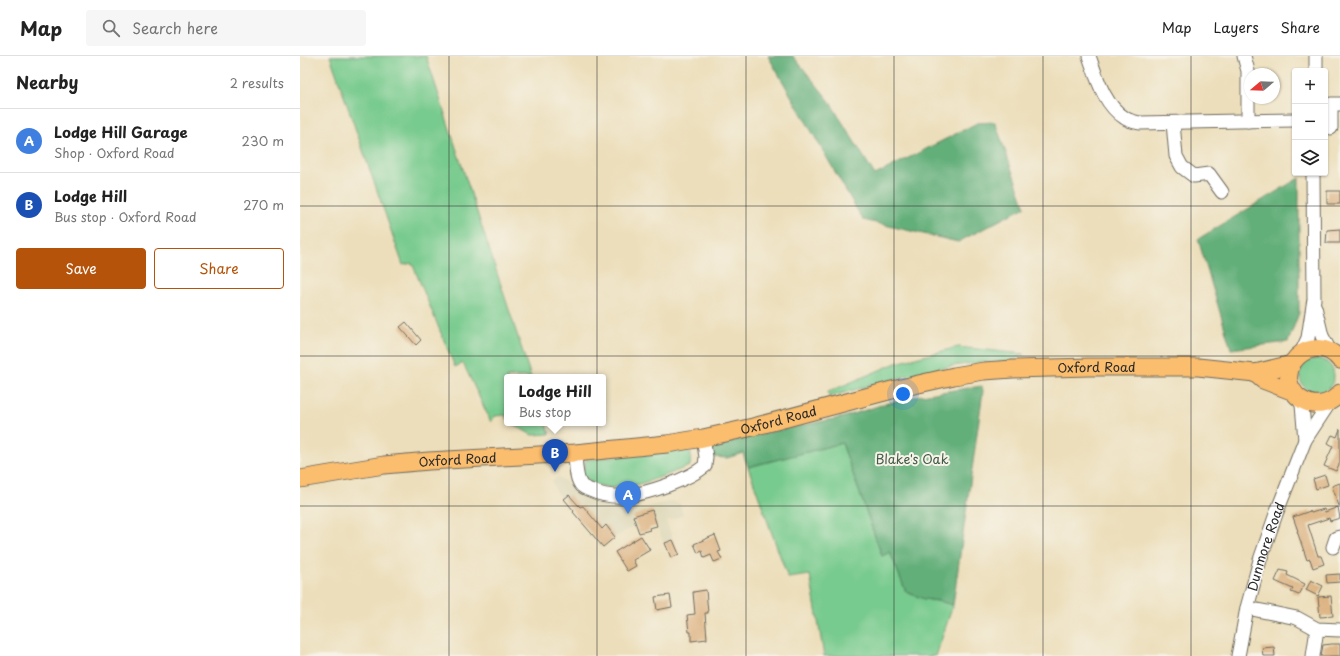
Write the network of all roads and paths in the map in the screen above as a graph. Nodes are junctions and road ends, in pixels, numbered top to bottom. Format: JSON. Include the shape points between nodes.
{"nodes":[{"id":1,"x":1089,"y":56,"type":"edge"},
{"id":2,"x":1244,"y":56,"type":"edge"},
{"id":3,"x":1316,"y":56,"type":"edge"},
{"id":4,"x":1316,"y":68,"type":"edge"},
{"id":5,"x":1340,"y":104,"type":"edge"},
{"id":6,"x":1292,"y":120,"type":"edge"},
{"id":7,"x":1248,"y":121,"type":"junction"},
{"id":8,"x":1173,"y":123,"type":"junction"},
{"id":9,"x":1331,"y":128,"type":"dead end"},
{"id":10,"x":1312,"y":176,"type":"edge"},
{"id":11,"x":1222,"y":192,"type":"dead end"},
{"id":12,"x":1314,"y":299,"type":"junction"},
{"id":13,"x":1337,"y":358,"type":"edge"},
{"id":14,"x":1296,"y":359,"type":"junction"},
{"id":15,"x":1255,"y":373,"type":"junction"},
{"id":16,"x":1296,"y":395,"type":"junction"},
{"id":17,"x":1335,"y":398,"type":"edge"},
{"id":18,"x":703,"y":438,"type":"junction"},
{"id":19,"x":1305,"y":440,"type":"junction"},
{"id":20,"x":575,"y":453,"type":"junction"},
{"id":21,"x":300,"y":479,"type":"edge"},
{"id":22,"x":1247,"y":608,"type":"junction"},
{"id":23,"x":1317,"y":629,"type":"junction"},
{"id":24,"x":1340,"y":630,"type":"edge"},
{"id":25,"x":1238,"y":656,"type":"edge"},
{"id":26,"x":1313,"y":656,"type":"edge"}],
"edges":[{"from":1,"to":8,"type":"street","via":[[1110,104],[1125,118],[1140,123]]},
{"from":2,"to":7,"type":"street","via":[[1248,72]]},
{"from":3,"to":4,"type":"street"},
{"from":5,"to":9,"type":"street","via":[[1332,104]]},
{"from":6,"to":7,"type":"street"},
{"from":7,"to":8,"type":"street"},
{"from":8,"to":11,"type":"street","via":[[1176,156],[1182,168],[1194,176],[1209,174]]},
{"from":10,"to":12,"type":"street"},
{"from":12,"to":13,"type":"street","via":[[1322,336]]},
{"from":12,"to":14,"type":"street","via":[[1308,338]]},
{"from":13,"to":14,"type":"main road","name":"Oxford Road","via":[[1315,348]]},
{"from":14,"to":15,"type":"main road","name":"Oxford Road"},
{"from":14,"to":16,"type":"main road","via":[[1289,374]]},
{"from":15,"to":16,"type":"main road","name":"Oxford Road","via":[[1263,380]]},
{"from":15,"to":18,"type":"main road","name":"Oxford Road","via":[[1198,367],[1090,367],[984,371],[918,384]]},
{"from":16,"to":17,"type":"main road","name":"Oxford Road","via":[[1306,403],[1314,405],[1322,405]]},
{"from":16,"to":19,"type":"street","name":"Dunmore Road","via":[[1302,405]]},
{"from":17,"to":19,"type":"street","name":"Dunmore Road"},
{"from":18,"to":20,"type":"main road","name":"Oxford Road"},
{"from":18,"to":20,"type":"street","via":[[705,466],[696,473],[646,492],[626,496],[597,493],[582,486],[577,477]]},
{"from":19,"to":22,"type":"street","name":"Dunmore Road","via":[[1260,560]]},
{"from":20,"to":21,"type":"main road","name":"Oxford Road","via":[[399,464]]},
{"from":22,"to":23,"type":"street","via":[[1297,618]]},
{"from":22,"to":25,"type":"street","name":"Dunmore Road"},
{"from":23,"to":24,"type":"street"},
{"from":23,"to":26,"type":"street"}]}
